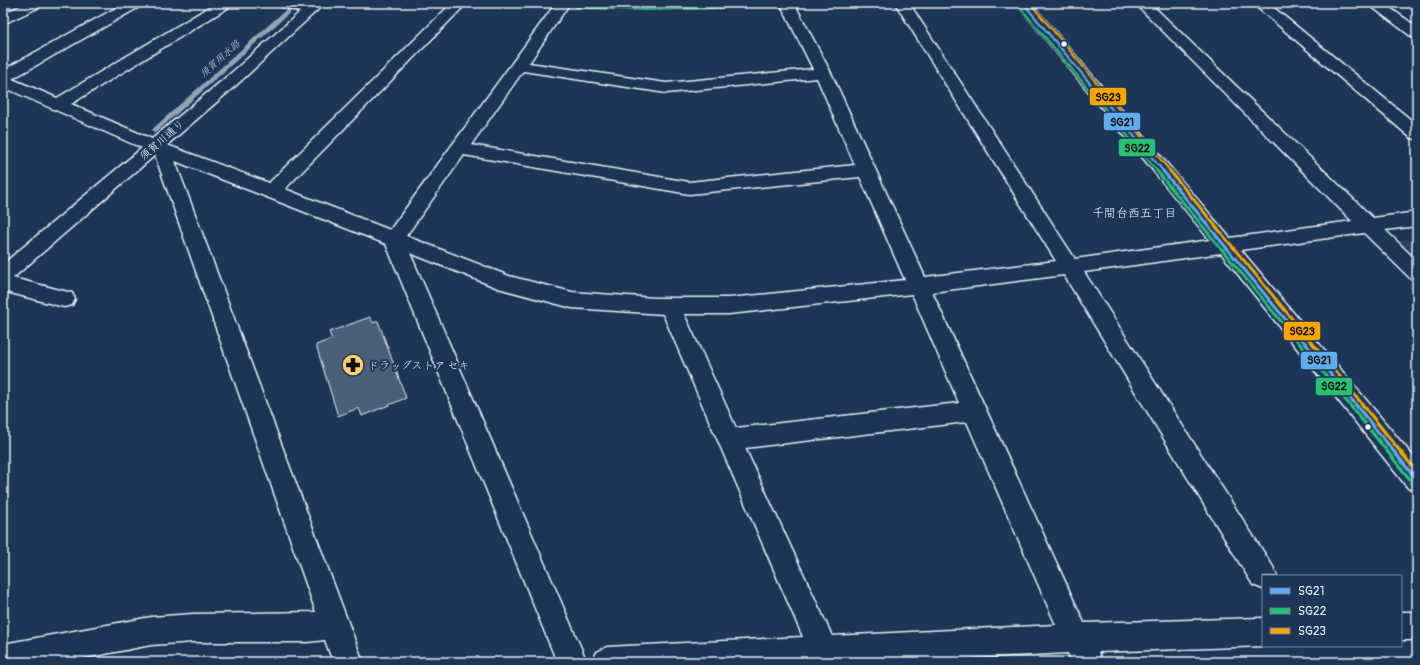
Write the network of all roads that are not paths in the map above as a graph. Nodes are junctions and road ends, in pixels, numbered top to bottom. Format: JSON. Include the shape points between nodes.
{"nodes":[{"id":1,"x":38,"y":3,"type":"edge"},
{"id":2,"x":111,"y":3,"type":"edge"},
{"id":3,"x":226,"y":3,"type":"edge"},
{"id":4,"x":285,"y":3,"type":"edge"},
{"id":5,"x":460,"y":3,"type":"edge"},
{"id":6,"x":563,"y":3,"type":"edge"},
{"id":7,"x":581,"y":3,"type":"edge"},
{"id":8,"x":723,"y":3,"type":"edge"},
{"id":9,"x":787,"y":3,"type":"edge"},
{"id":10,"x":902,"y":3,"type":"edge"},
{"id":11,"x":1023,"y":3,"type":"edge"},
{"id":12,"x":1142,"y":3,"type":"edge"},
{"id":13,"x":1260,"y":3,"type":"edge"},
{"id":14,"x":1374,"y":3,"type":"edge"},
{"id":15,"x":131,"y":5,"type":"edge"},
{"id":16,"x":314,"y":6,"type":"edge"},
{"id":17,"x":3,"y":20,"type":"edge"},
{"id":18,"x":1417,"y":34,"type":"edge"},
{"id":19,"x":520,"y":66,"type":"junction"},
{"id":20,"x":822,"y":73,"type":"junction"},
{"id":21,"x":3,"y":77,"type":"edge"},
{"id":22,"x":3,"y":81,"type":"edge"},
{"id":23,"x":59,"y":104,"type":"junction"},
{"id":24,"x":1417,"y":134,"type":"edge"},
{"id":25,"x":158,"y":148,"type":"junction"},
{"id":26,"x":459,"y":148,"type":"junction"},
{"id":27,"x":866,"y":170,"type":"junction"},
{"id":28,"x":272,"y":191,"type":"junction"},
{"id":29,"x":1417,"y":219,"type":"edge"},
{"id":30,"x":1369,"y":226,"type":"junction"},
{"id":31,"x":394,"y":239,"type":"junction"},
{"id":32,"x":1225,"y":245,"type":"junction"},
{"id":33,"x":1070,"y":267,"type":"junction"},
{"id":34,"x":1417,"y":273,"type":"edge"},
{"id":35,"x":3,"y":275,"type":"edge"},
{"id":36,"x":3,"y":283,"type":"edge"},
{"id":37,"x":918,"y":286,"type":"junction"},
{"id":38,"x":64,"y":299,"type":"dead end"},
{"id":39,"x":670,"y":306,"type":"junction"},
{"id":40,"x":975,"y":411,"type":"junction"},
{"id":41,"x":729,"y":439,"type":"junction"},
{"id":42,"x":1417,"y":480,"type":"edge"},
{"id":43,"x":1262,"y":575,"type":"edge"},
{"id":44,"x":335,"y":624,"type":"junction"},
{"id":45,"x":1402,"y":626,"type":"edge"},
{"id":46,"x":1417,"y":626,"type":"edge"},
{"id":47,"x":1262,"y":632,"type":"edge"},
{"id":48,"x":823,"y":650,"type":"junction"},
{"id":49,"x":1082,"y":650,"type":"edge"},
{"id":50,"x":881,"y":655,"type":"edge"},
{"id":51,"x":3,"y":659,"type":"edge"},
{"id":52,"x":348,"y":662,"type":"edge"},
{"id":53,"x":572,"y":662,"type":"edge"},
{"id":54,"x":607,"y":662,"type":"edge"}],
"edges":[{"from":1,"to":17,"type":"street"},
{"from":2,"to":15,"type":"street"},
{"from":3,"to":23,"type":"street"},
{"from":4,"to":16,"type":"street"},
{"from":5,"to":28,"type":"street"},
{"from":6,"to":19,"type":"street"},
{"from":7,"to":8,"type":"street"},
{"from":9,"to":20,"type":"street"},
{"from":10,"to":33,"type":"street"},
{"from":11,"to":32,"type":"street"},
{"from":12,"to":30,"type":"street"},
{"from":13,"to":24,"type":"street"},
{"from":14,"to":18,"type":"street"},
{"from":15,"to":21,"type":"street"},
{"from":16,"to":25,"type":"street","name":"須賀川通り"},
{"from":19,"to":20,"type":"street","via":[[666,88]]},
{"from":19,"to":26,"type":"street"},
{"from":20,"to":27,"type":"street"},
{"from":22,"to":23,"type":"street"},
{"from":23,"to":25,"type":"street"},
{"from":25,"to":28,"type":"street"},
{"from":25,"to":35,"type":"street","name":"須賀川通り"},
{"from":25,"to":44,"type":"street"},
{"from":26,"to":27,"type":"street","via":[[689,188]]},
{"from":26,"to":31,"type":"street"},
{"from":27,"to":37,"type":"street"},
{"from":28,"to":31,"type":"street"},
{"from":29,"to":30,"type":"street"},
{"from":30,"to":32,"type":"street"},
{"from":30,"to":34,"type":"street"},
{"from":31,"to":39,"type":"street","via":[[505,283],[565,298]]},
{"from":31,"to":53,"type":"street"},
{"from":32,"to":33,"type":"street"},
{"from":32,"to":42,"type":"street"},
{"from":33,"to":37,"type":"street"},
{"from":33,"to":43,"type":"street"},
{"from":36,"to":38,"type":"street"},
{"from":37,"to":39,"type":"street","via":[[729,306]]},
{"from":37,"to":40,"type":"street"},
{"from":39,"to":41,"type":"street"},
{"from":40,"to":41,"type":"street"},
{"from":40,"to":49,"type":"street"},
{"from":41,"to":48,"type":"street"},
{"from":44,"to":51,"type":"street","via":[[307,628],[193,628],[151,631]]},
{"from":44,"to":52,"type":"street"},
{"from":45,"to":46,"type":"street"},
{"from":47,"to":49,"type":"street"},
{"from":48,"to":50,"type":"street"},
{"from":48,"to":54,"type":"street"},
{"from":49,"to":50,"type":"street"}]}
